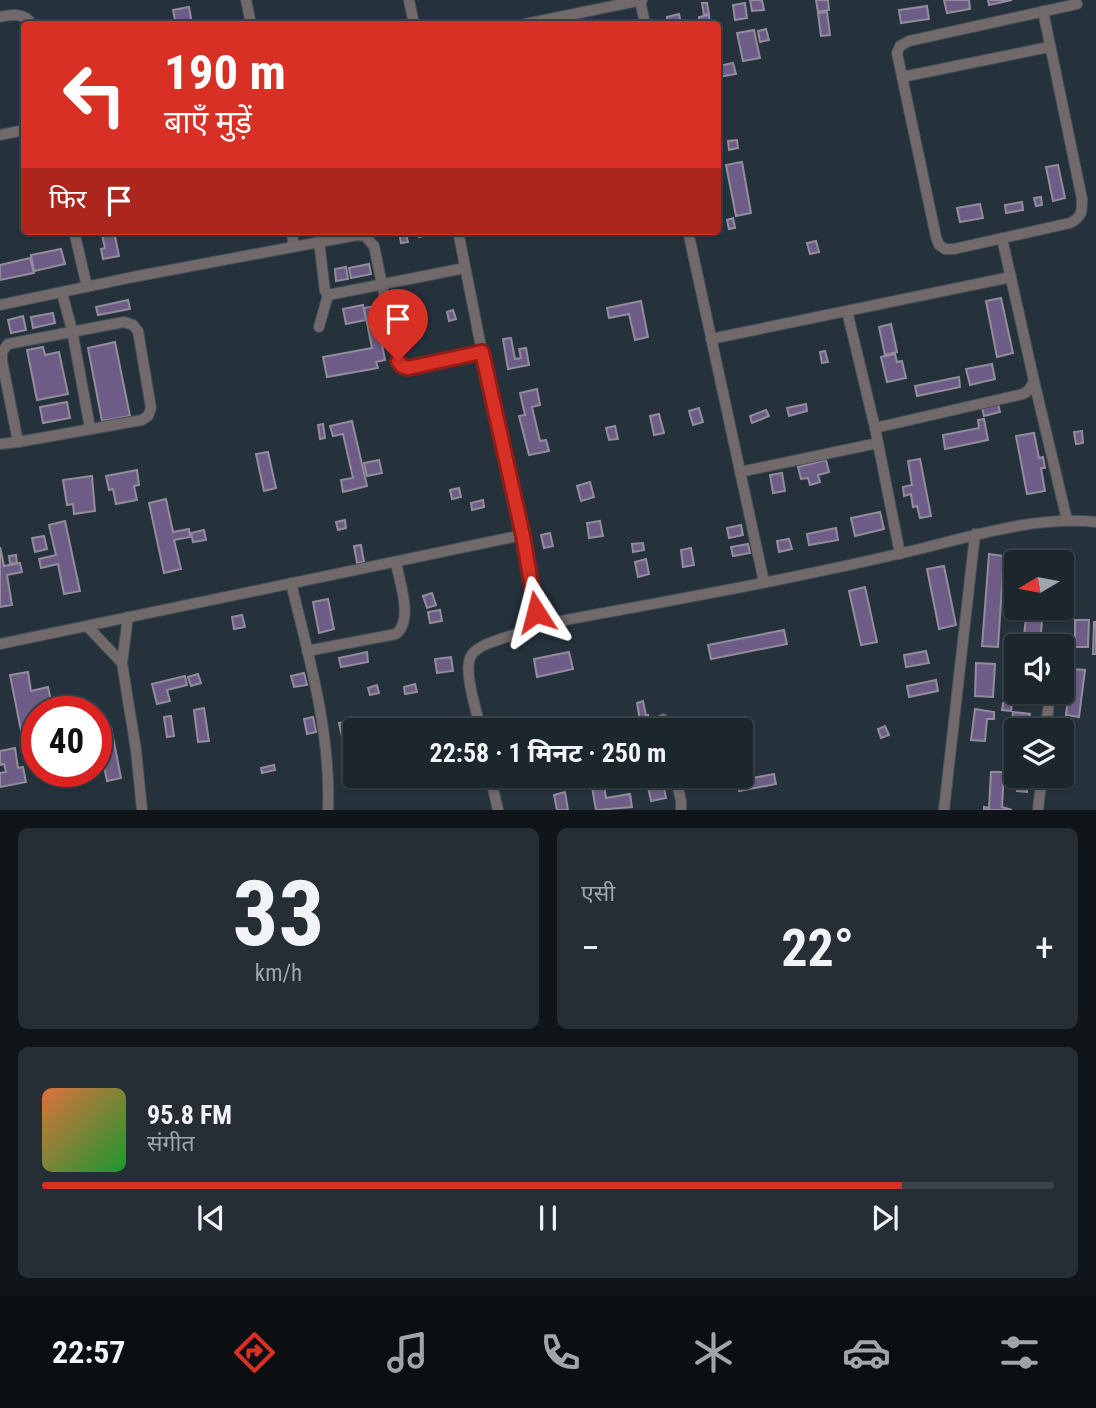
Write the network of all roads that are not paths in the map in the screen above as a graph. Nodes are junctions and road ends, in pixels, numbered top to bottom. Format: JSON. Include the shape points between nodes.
{"nodes":[{"id":1,"x":246,"y":0,"type":"edge"},
{"id":2,"x":409,"y":0,"type":"edge"},
{"id":3,"x":641,"y":0,"type":"edge"},
{"id":4,"x":1077,"y":4,"type":"dead end"},
{"id":5,"x":1043,"y":11,"type":"junction"},
{"id":6,"x":0,"y":17,"type":"edge"},
{"id":7,"x":30,"y":21,"type":"edge"},
{"id":8,"x":250,"y":21,"type":"edge"},
{"id":9,"x":413,"y":21,"type":"edge"},
{"id":10,"x":540,"y":21,"type":"edge"},
{"id":11,"x":644,"y":21,"type":"edge"},
{"id":12,"x":1049,"y":47,"type":"junction"},
{"id":13,"x":902,"y":77,"type":"junction"},
{"id":14,"x":21,"y":131,"type":"edge"},
{"id":15,"x":0,"y":135,"type":"edge"},
{"id":16,"x":75,"y":235,"type":"edge"},
{"id":17,"x":292,"y":235,"type":"edge"},
{"id":18,"x":459,"y":235,"type":"edge"},
{"id":19,"x":689,"y":235,"type":"edge"},
{"id":20,"x":1002,"y":237,"type":"junction"},
{"id":21,"x":319,"y":241,"type":"junction"},
{"id":22,"x":294,"y":246,"type":"junction"},
{"id":23,"x":464,"y":268,"type":"junction"},
{"id":24,"x":1011,"y":277,"type":"junction"},
{"id":25,"x":383,"y":285,"type":"junction"},
{"id":26,"x":87,"y":287,"type":"junction"},
{"id":27,"x":62,"y":293,"type":"junction"},
{"id":28,"x":328,"y":295,"type":"junction"},
{"id":29,"x":0,"y":305,"type":"edge"},
{"id":30,"x":847,"y":311,"type":"junction"},
{"id":31,"x":318,"y":327,"type":"dead end"},
{"id":32,"x":72,"y":331,"type":"junction"},
{"id":33,"x":711,"y":339,"type":"junction"},
{"id":34,"x":482,"y":352,"type":"junction"},
{"id":35,"x":1034,"y":381,"type":"junction"},
{"id":36,"x":90,"y":428,"type":"junction"},
{"id":37,"x":875,"y":428,"type":"junction"},
{"id":38,"x":18,"y":442,"type":"junction"},
{"id":39,"x":878,"y":443,"type":"junction"},
{"id":40,"x":0,"y":444,"type":"edge"},
{"id":41,"x":740,"y":472,"type":"junction"},
{"id":42,"x":1067,"y":520,"type":"junction"},
{"id":43,"x":1096,"y":522,"type":"edge"},
{"id":44,"x":975,"y":534,"type":"junction"},
{"id":45,"x":523,"y":536,"type":"junction"},
{"id":46,"x":900,"y":554,"type":"junction"},
{"id":47,"x":396,"y":562,"type":"junction"},
{"id":48,"x":764,"y":582,"type":"junction"},
{"id":49,"x":291,"y":583,"type":"junction"},
{"id":50,"x":128,"y":617,"type":"junction"},
{"id":51,"x":534,"y":625,"type":"junction"},
{"id":52,"x":87,"y":626,"type":"junction"},
{"id":53,"x":0,"y":644,"type":"edge"},
{"id":54,"x":307,"y":651,"type":"junction"},
{"id":55,"x":122,"y":663,"type":"junction"},
{"id":56,"x":478,"y":718,"type":"edge"},
{"id":57,"x":493,"y":788,"type":"edge"},
{"id":58,"x":678,"y":788,"type":"edge"},
{"id":59,"x":1041,"y":788,"type":"edge"},
{"id":60,"x":142,"y":810,"type":"edge"},
{"id":61,"x":328,"y":810,"type":"edge"},
{"id":62,"x":498,"y":810,"type":"edge"},
{"id":63,"x":681,"y":810,"type":"edge"},
{"id":64,"x":944,"y":810,"type":"edge"},
{"id":65,"x":1038,"y":810,"type":"edge"}],
"edges":[{"from":1,"to":8,"type":"street"},
{"from":2,"to":9,"type":"street"},
{"from":3,"to":10,"type":"street"},
{"from":3,"to":11,"type":"street"},
{"from":4,"to":5,"type":"street"},
{"from":5,"to":12,"type":"street"},
{"from":5,"to":13,"type":"street","via":[[909,41],[897,53]]},
{"from":6,"to":7,"type":"street","via":[[19,14]]},
{"from":12,"to":13,"type":"street"},
{"from":12,"to":20,"type":"street","via":[[1082,213],[1070,223]]},
{"from":13,"to":20,"type":"street","via":[[939,245],[954,249]]},
{"from":14,"to":15,"type":"street"},
{"from":16,"to":26,"type":"street"},
{"from":17,"to":22,"type":"street"},
{"from":18,"to":23,"type":"street"},
{"from":19,"to":33,"type":"street"},
{"from":20,"to":24,"type":"street"},
{"from":21,"to":22,"type":"street"},
{"from":21,"to":25,"type":"street","via":[[365,236],[374,246]]},
{"from":21,"to":28,"type":"street"},
{"from":22,"to":26,"type":"street"},
{"from":23,"to":25,"type":"street"},
{"from":23,"to":34,"type":"street"},
{"from":24,"to":30,"type":"street"},
{"from":24,"to":35,"type":"street"},
{"from":25,"to":28,"type":"street"},
{"from":25,"to":34,"type":"street","via":[[402,366],[420,367]]},
{"from":26,"to":27,"type":"street"},
{"from":27,"to":29,"type":"street"},
{"from":27,"to":32,"type":"street"},
{"from":28,"to":31,"type":"street"},
{"from":30,"to":33,"type":"street"},
{"from":30,"to":37,"type":"street"},
{"from":32,"to":36,"type":"street"},
{"from":32,"to":36,"type":"street","via":[[124,322],[138,331],[148,416]]},
{"from":32,"to":38,"type":"street","via":[[8,344],[2,352]]},
{"from":33,"to":41,"type":"street"},
{"from":34,"to":45,"type":"street"},
{"from":35,"to":37,"type":"street","via":[[1023,394]]},
{"from":35,"to":42,"type":"street"},
{"from":36,"to":38,"type":"street"},
{"from":37,"to":39,"type":"street"},
{"from":38,"to":40,"type":"street"},
{"from":39,"to":41,"type":"street"},
{"from":39,"to":46,"type":"street"},
{"from":41,"to":48,"type":"street"},
{"from":42,"to":43,"type":"street"},
{"from":42,"to":44,"type":"street"},
{"from":44,"to":46,"type":"street"},
{"from":44,"to":64,"type":"street"},
{"from":45,"to":47,"type":"street"},
{"from":45,"to":51,"type":"street","via":[[536,612]]},
{"from":46,"to":48,"type":"street"},
{"from":47,"to":49,"type":"street"},
{"from":47,"to":54,"type":"street","via":[[403,628],[396,634]]},
{"from":48,"to":51,"type":"street"},
{"from":49,"to":50,"type":"street"},
{"from":49,"to":54,"type":"street"},
{"from":50,"to":52,"type":"street"},
{"from":50,"to":55,"type":"street"},
{"from":51,"to":56,"type":"street","via":[[495,640],[471,656]]},
{"from":52,"to":53,"type":"street"},
{"from":52,"to":55,"type":"street"},
{"from":54,"to":61,"type":"street","via":[[320,710]]},
{"from":55,"to":60,"type":"street"},
{"from":57,"to":62,"type":"street"},
{"from":58,"to":63,"type":"street"},
{"from":59,"to":65,"type":"street"}]}
